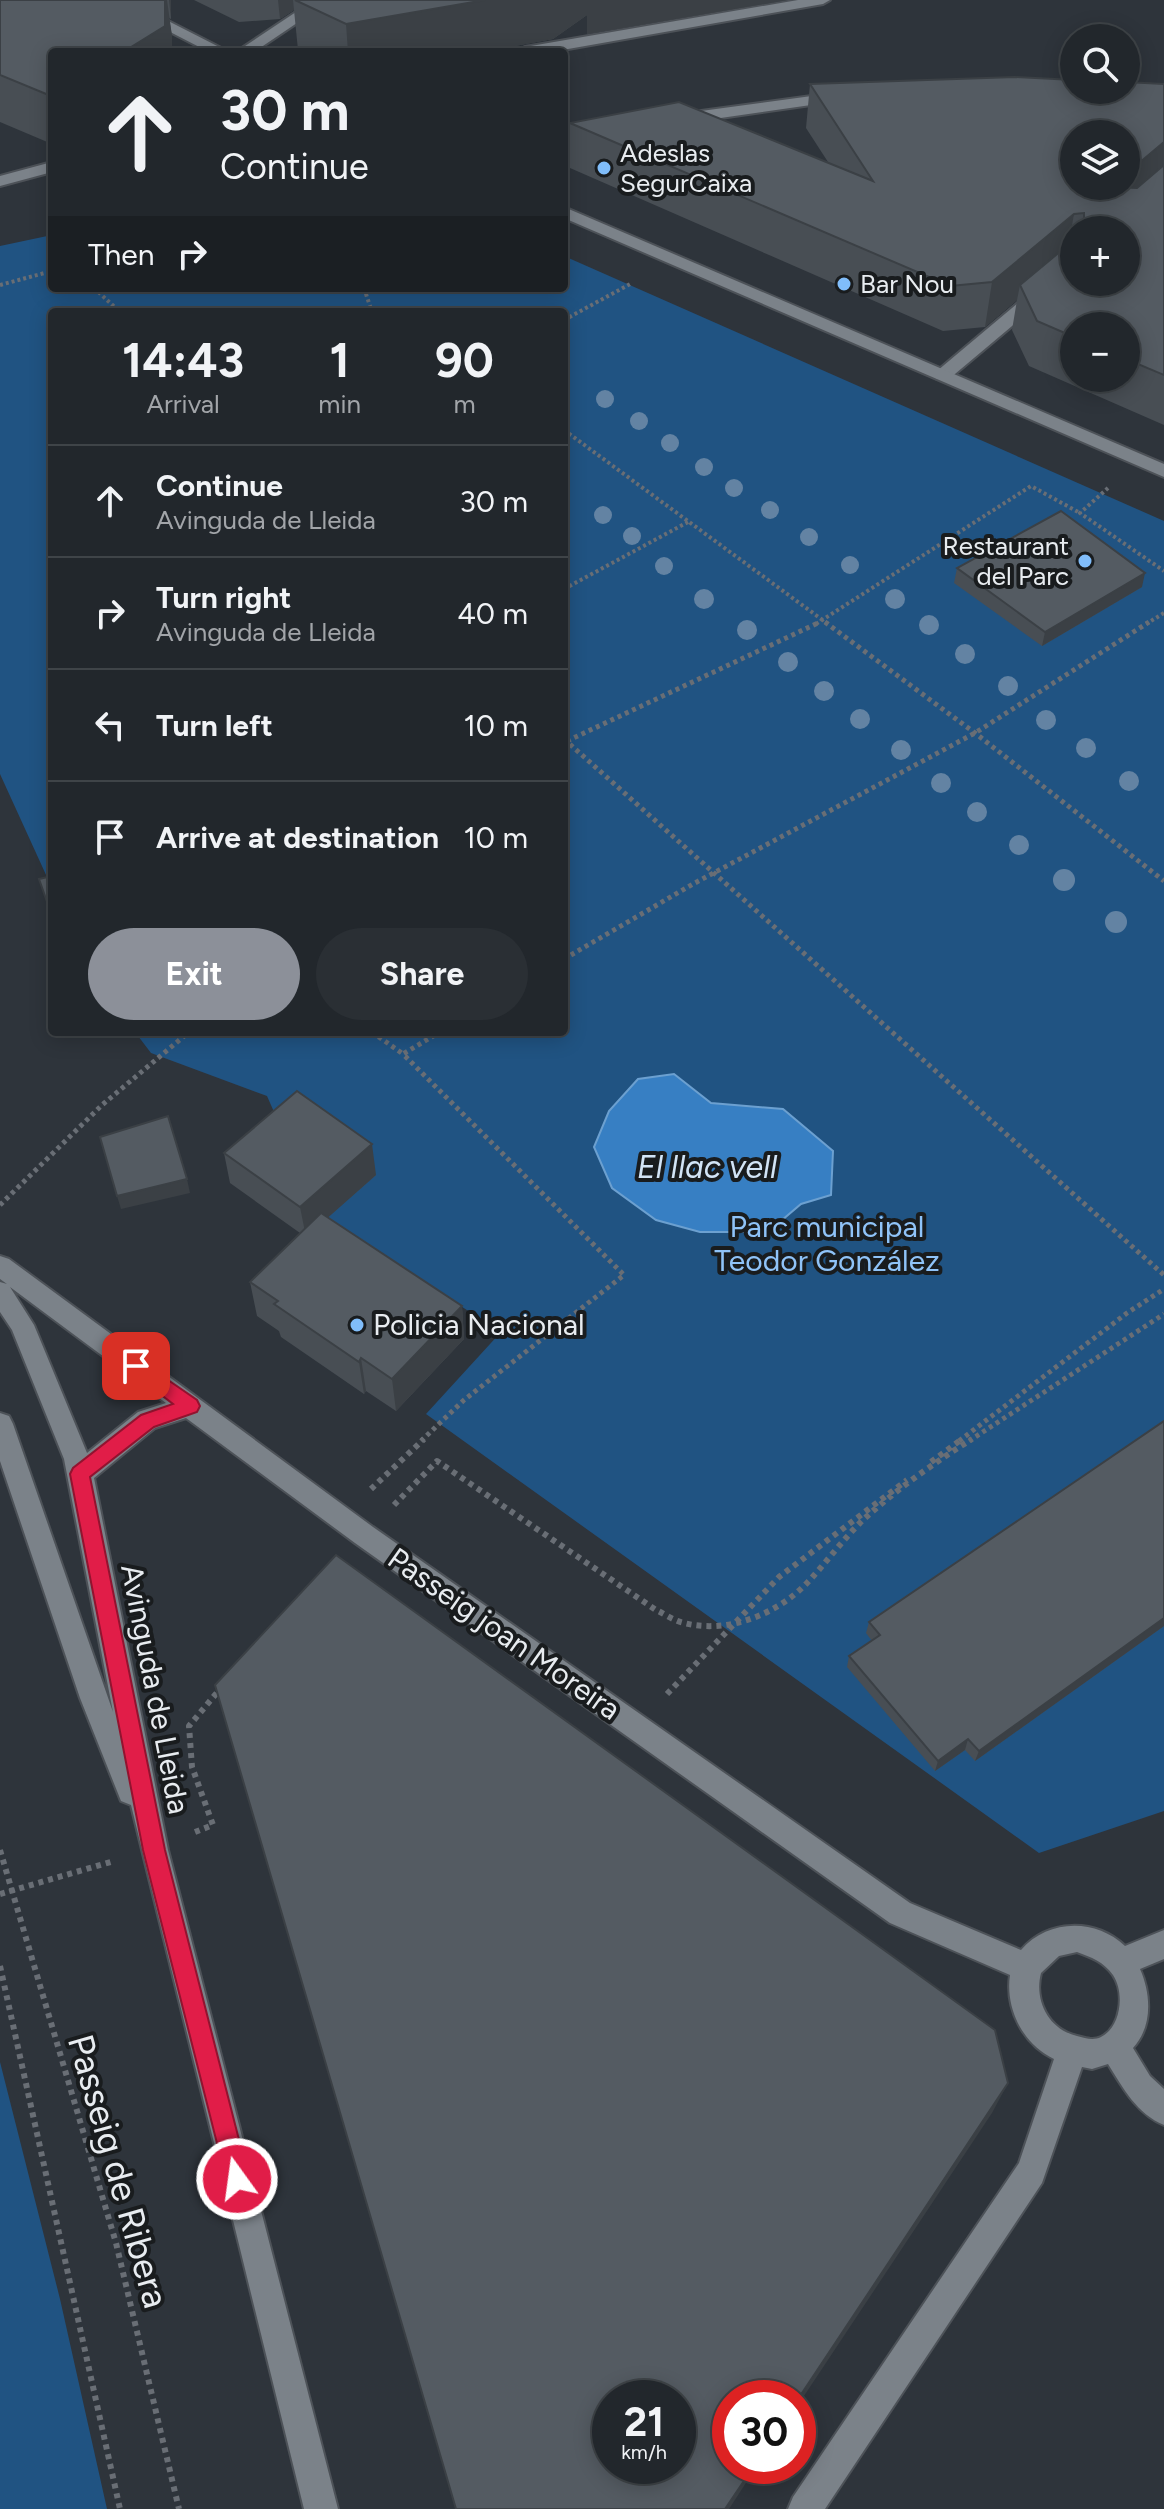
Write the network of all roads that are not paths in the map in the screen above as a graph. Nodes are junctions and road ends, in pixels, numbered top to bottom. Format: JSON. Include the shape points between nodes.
{"nodes":[{"id":1,"x":115,"y":0,"type":"edge"},
{"id":2,"x":324,"y":0,"type":"edge"},
{"id":3,"x":823,"y":0,"type":"edge"},
{"id":4,"x":583,"y":27,"type":"dead end"},
{"id":5,"x":557,"y":45,"type":"junction"},
{"id":6,"x":213,"y":48,"type":"edge"},
{"id":7,"x":250,"y":48,"type":"edge"},
{"id":8,"x":543,"y":48,"type":"edge"},
{"id":9,"x":854,"y":95,"type":"edge"},
{"id":10,"x":668,"y":121,"type":"edge"},
{"id":11,"x":48,"y":168,"type":"edge"},
{"id":12,"x":0,"y":181,"type":"edge"},
{"id":13,"x":568,"y":214,"type":"edge"},
{"id":14,"x":1060,"y":277,"type":"edge"},
{"id":15,"x":943,"y":375,"type":"junction"},
{"id":16,"x":1164,"y":471,"type":"edge"},
{"id":17,"x":0,"y":1266,"type":"edge"},
{"id":18,"x":0,"y":1292,"type":"edge"},
{"id":19,"x":190,"y":1406,"type":"junction"},
{"id":20,"x":0,"y":1424,"type":"edge"},
{"id":21,"x":80,"y":1474,"type":"junction"},
{"id":22,"x":154,"y":1850,"type":"junction"},
{"id":23,"x":1164,"y":1944,"type":"edge"},
{"id":24,"x":1124,"y":1961,"type":"junction"},
{"id":25,"x":1028,"y":1968,"type":"junction"},
{"id":26,"x":1115,"y":2047,"type":"junction"},
{"id":27,"x":1072,"y":2051,"type":"junction"},
{"id":28,"x":1164,"y":2110,"type":"edge"},
{"id":29,"x":321,"y":2509,"type":"edge"},
{"id":30,"x":805,"y":2509,"type":"edge"}],
"edges":[{"from":1,"to":6,"type":"street"},
{"from":2,"to":7,"type":"street"},
{"from":3,"to":5,"type":"street"},
{"from":4,"to":5,"type":"street"},
{"from":5,"to":8,"type":"street"},
{"from":9,"to":10,"type":"street"},
{"from":11,"to":12,"type":"street"},
{"from":13,"to":15,"type":"street"},
{"from":14,"to":15,"type":"street"},
{"from":15,"to":16,"type":"street"},
{"from":17,"to":19,"type":"street","name":"Passeig joan Moreira"},
{"from":18,"to":21,"type":"street","name":"Avinguda de Lleida","via":[[22,1325]]},
{"from":19,"to":21,"type":"street","via":[[147,1420]]},
{"from":19,"to":25,"type":"street","name":"Passeig joan Moreira","via":[[900,1913]]},
{"from":20,"to":22,"type":"street","name":"Avinguda de Lleida","via":[[94,1698]]},
{"from":21,"to":22,"type":"street","name":"Avinguda de Lleida"},
{"from":22,"to":29,"type":"street"},
{"from":23,"to":24,"type":"street"},
{"from":24,"to":25,"type":"street","via":[[1102,1944],[1077,1938],[1052,1942]]},
{"from":24,"to":26,"type":"street","via":[[1140,2003],[1135,2023]]},
{"from":25,"to":27,"type":"street","via":[[1023,1990],[1034,2022],[1050,2040]]},
{"from":26,"to":27,"type":"street","via":[[1094,2054]]},
{"from":26,"to":28,"type":"street","via":[[1139,2087]]},
{"from":27,"to":30,"type":"street","via":[[1031,2172]]}]}
